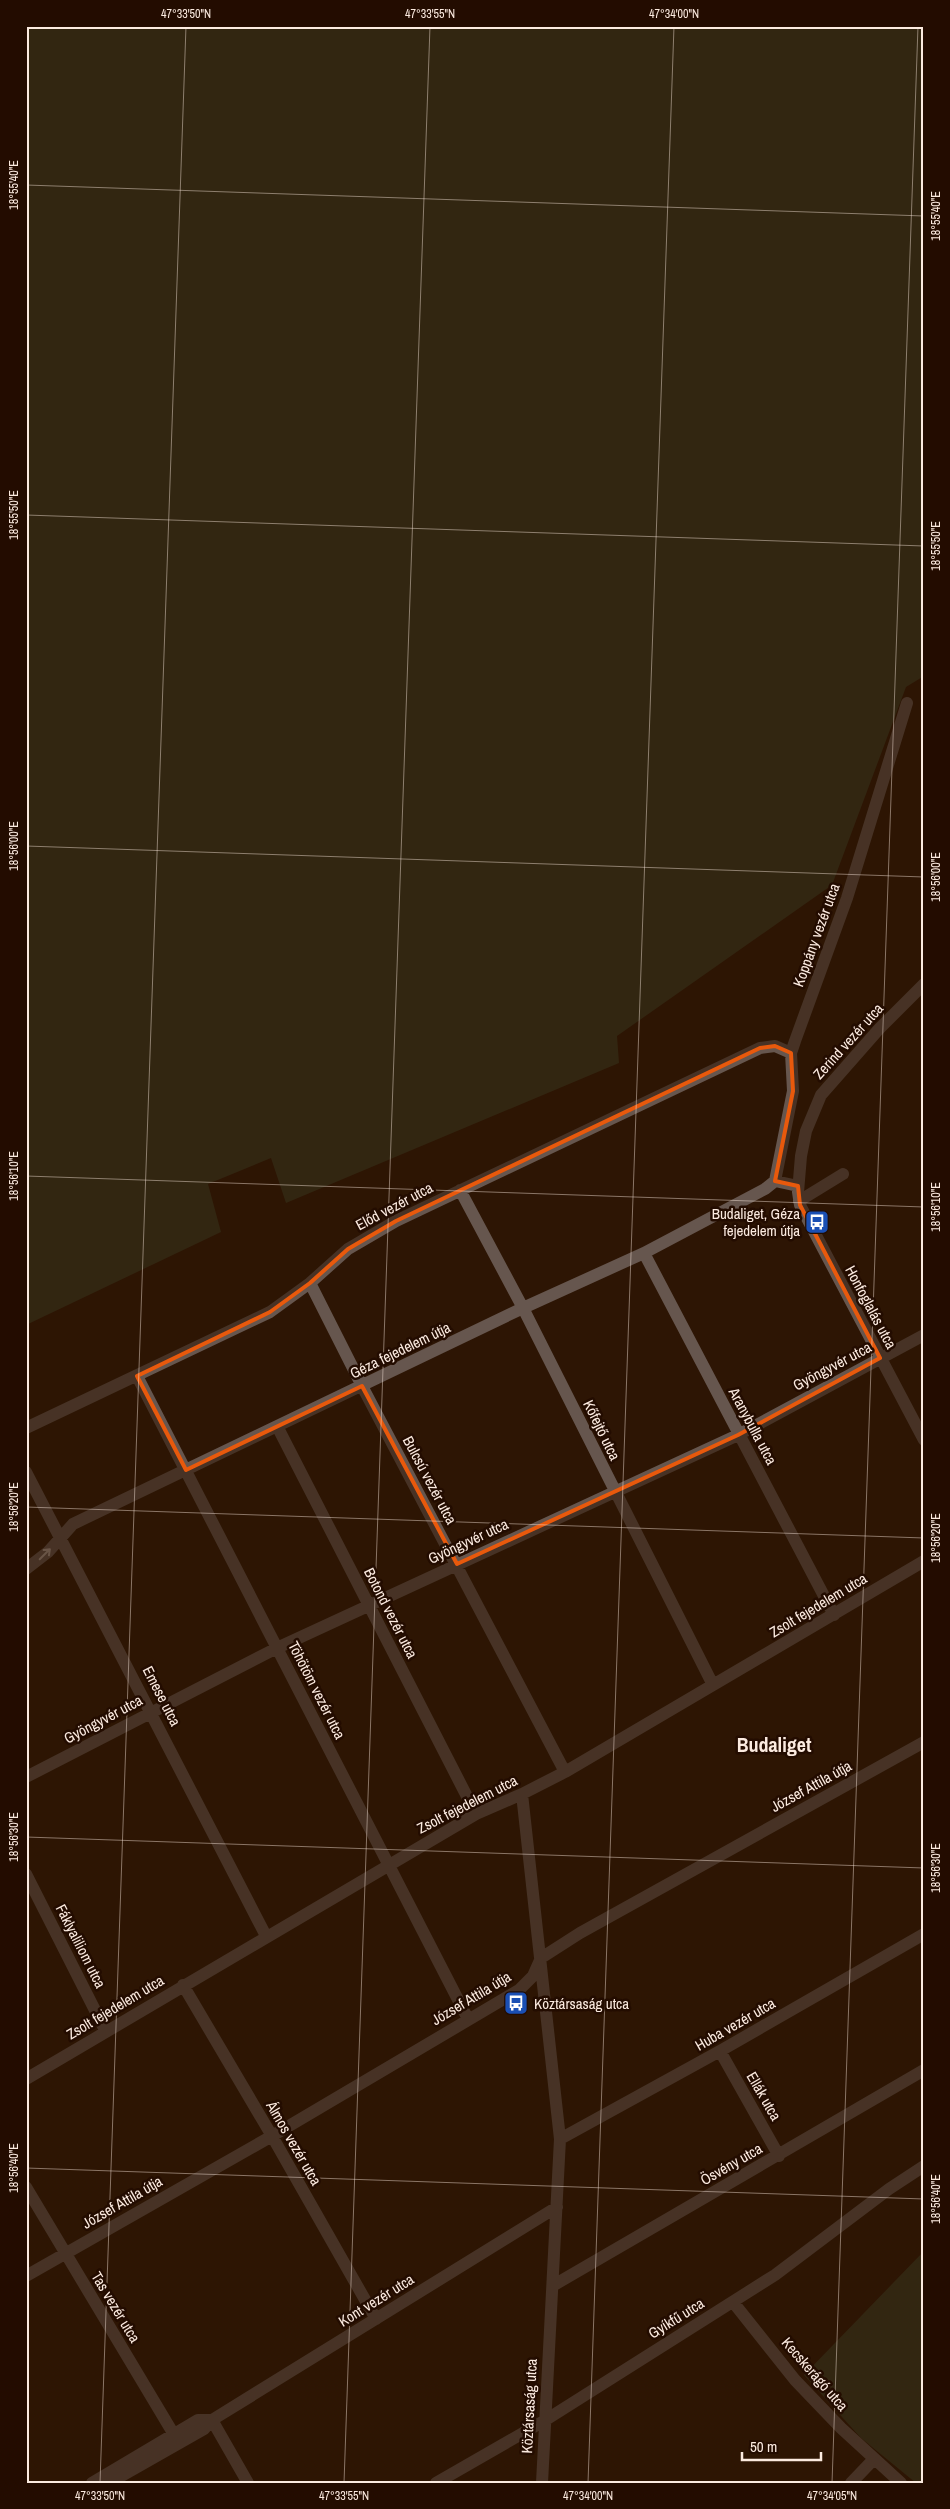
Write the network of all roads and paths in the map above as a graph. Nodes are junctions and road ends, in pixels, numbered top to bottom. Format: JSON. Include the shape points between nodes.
{"nodes":[{"id":1,"x":907,"y":703,"type":"dead end"},
{"id":2,"x":924,"y":984,"type":"edge"},
{"id":3,"x":791,"y":1053,"type":"junction"},
{"id":4,"x":842,"y":1174,"type":"dead end"},
{"id":5,"x":775,"y":1181,"type":"junction"},
{"id":6,"x":798,"y":1186,"type":"junction"},
{"id":7,"x":460,"y":1190,"type":"junction"},
{"id":8,"x":799,"y":1202,"type":"junction"},
{"id":9,"x":644,"y":1253,"type":"junction"},
{"id":10,"x":310,"y":1283,"type":"junction"},
{"id":11,"x":523,"y":1308,"type":"junction"},
{"id":12,"x":924,"y":1335,"type":"edge"},
{"id":13,"x":880,"y":1358,"type":"junction"},
{"id":14,"x":137,"y":1376,"type":"junction"},
{"id":15,"x":362,"y":1386,"type":"junction"},
{"id":16,"x":277,"y":1426,"type":"junction"},
{"id":17,"x":26,"y":1428,"type":"edge"},
{"id":18,"x":738,"y":1435,"type":"junction"},
{"id":19,"x":924,"y":1440,"type":"edge"},
{"id":20,"x":186,"y":1470,"type":"junction"},
{"id":21,"x":26,"y":1472,"type":"edge"},
{"id":22,"x":614,"y":1491,"type":"junction"},
{"id":23,"x":60,"y":1536,"type":"junction"},
{"id":24,"x":924,"y":1561,"type":"edge"},
{"id":25,"x":456,"y":1564,"type":"junction"},
{"id":26,"x":26,"y":1569,"type":"edge"},
{"id":27,"x":369,"y":1604,"type":"junction"},
{"id":28,"x":834,"y":1615,"type":"junction"},
{"id":29,"x":277,"y":1648,"type":"junction"},
{"id":30,"x":713,"y":1685,"type":"junction"},
{"id":31,"x":152,"y":1712,"type":"junction"},
{"id":32,"x":924,"y":1742,"type":"edge"},
{"id":33,"x":565,"y":1772,"type":"junction"},
{"id":34,"x":26,"y":1777,"type":"edge"},
{"id":35,"x":522,"y":1794,"type":"junction"},
{"id":36,"x":476,"y":1814,"type":"junction"},
{"id":37,"x":390,"y":1864,"type":"junction"},
{"id":38,"x":26,"y":1874,"type":"edge"},
{"id":39,"x":924,"y":1934,"type":"edge"},
{"id":40,"x":266,"y":1936,"type":"junction"},
{"id":41,"x":541,"y":1958,"type":"junction"},
{"id":42,"x":182,"y":1985,"type":"junction"},
{"id":43,"x":468,"y":2019,"type":"junction"},
{"id":44,"x":106,"y":2032,"type":"junction"},
{"id":45,"x":720,"y":2051,"type":"junction"},
{"id":46,"x":924,"y":2070,"type":"edge"},
{"id":47,"x":26,"y":2079,"type":"edge"},
{"id":48,"x":272,"y":2136,"type":"junction"},
{"id":49,"x":560,"y":2139,"type":"junction"},
{"id":50,"x":779,"y":2156,"type":"junction"},
{"id":51,"x":924,"y":2166,"type":"edge"},
{"id":52,"x":26,"y":2187,"type":"edge"},
{"id":53,"x":557,"y":2207,"type":"junction"},
{"id":54,"x":64,"y":2254,"type":"junction"},
{"id":55,"x":26,"y":2276,"type":"edge"},
{"id":56,"x":554,"y":2285,"type":"junction"},
{"id":57,"x":733,"y":2302,"type":"junction"},
{"id":58,"x":376,"y":2319,"type":"junction"},
{"id":59,"x":212,"y":2420,"type":"junction"},
{"id":60,"x":544,"y":2421,"type":"junction"},
{"id":61,"x":177,"y":2438,"type":"junction"},
{"id":62,"x":874,"y":2459,"type":"junction"},
{"id":63,"x":128,"y":2466,"type":"junction"},
{"id":64,"x":92,"y":2483,"type":"edge"},
{"id":65,"x":109,"y":2483,"type":"edge"},
{"id":66,"x":248,"y":2483,"type":"edge"},
{"id":67,"x":436,"y":2483,"type":"edge"},
{"id":68,"x":542,"y":2483,"type":"edge"},
{"id":69,"x":851,"y":2483,"type":"edge"},
{"id":70,"x":901,"y":2483,"type":"edge"}],
"edges":[{"from":1,"to":3,"type":"street","name":"Koppány vezér utca","via":[[849,890]]},
{"from":2,"to":6,"type":"street","name":"Zerind vezér utca","via":[[821,1095],[806,1130]]},
{"from":3,"to":5,"type":"street","name":"Koppány vezér utca","via":[[792,1091]]},
{"from":3,"to":7,"type":"street","name":"Előd vezér utca","via":[[775,1046],[760,1048]]},
{"from":4,"to":8,"type":"street"},
{"from":5,"to":6,"type":"street"},
{"from":5,"to":9,"type":"street","name":"Géza fejedelem útja"},
{"from":6,"to":8,"type":"street","name":"Honfoglalás utca"},
{"from":7,"to":10,"type":"street","name":"Előd vezér utca","via":[[348,1249]]},
{"from":7,"to":11,"type":"street","name":"Kőfejtő utca"},
{"from":8,"to":13,"type":"street","name":"Honfoglalás utca"},
{"from":9,"to":11,"type":"street","name":"Géza fejedelem útja"},
{"from":9,"to":18,"type":"street","name":"Aranybulla utca"},
{"from":10,"to":14,"type":"street","name":"Előd vezér utca","via":[[270,1312]]},
{"from":10,"to":15,"type":"street","name":"Bulcsú vezér utca"},
{"from":11,"to":15,"type":"street","name":"Géza fejedelem útja"},
{"from":11,"to":22,"type":"street","name":"Kőfejtő utca"},
{"from":12,"to":13,"type":"street","name":"Gyöngyvér utca"},
{"from":13,"to":18,"type":"street","name":"Gyöngyvér utca"},
{"from":13,"to":19,"type":"street","name":"Honfoglalás utca"},
{"from":14,"to":17,"type":"street","name":"Előd vezér utca"},
{"from":14,"to":20,"type":"street","name":"Töhötöm vezér utca"},
{"from":15,"to":16,"type":"street","name":"Géza fejedelem útja"},
{"from":15,"to":25,"type":"street","name":"Bulcsú vezér utca"},
{"from":16,"to":20,"type":"street","name":"Géza fejedelem útja"},
{"from":16,"to":27,"type":"street","name":"Botond vezér utca"},
{"from":18,"to":22,"type":"street","name":"Gyöngyvér utca"},
{"from":18,"to":28,"type":"street","name":"Aranybulla utca"},
{"from":20,"to":23,"type":"street","name":"Géza fejedelem útja","via":[[73,1524]]},
{"from":20,"to":29,"type":"street","name":"Töhötöm vezér utca"},
{"from":21,"to":23,"type":"street","name":"Emese utca"},
{"from":22,"to":25,"type":"street","name":"Gyöngyvér utca"},
{"from":22,"to":30,"type":"street","name":"Kőfejtő utca"},
{"from":26,"to":23,"type":"street","name":"Géza fejedelem útja","one_way":true,"via":[[48,1552]]},
{"from":23,"to":31,"type":"street","name":"Emese utca"},
{"from":24,"to":28,"type":"street","name":"Zsolt fejedelem utca"},
{"from":25,"to":27,"type":"street","name":"Gyöngyvér utca"},
{"from":25,"to":33,"type":"street","name":"Bulcsú vezér utca"},
{"from":27,"to":29,"type":"street","name":"Gyöngyvér utca"},
{"from":27,"to":36,"type":"street","name":"Botond vezér utca"},
{"from":28,"to":30,"type":"street","name":"Zsolt fejedelem utca"},
{"from":29,"to":31,"type":"street","name":"Gyöngyvér utca"},
{"from":29,"to":37,"type":"street","name":"Töhötöm vezér utca"},
{"from":30,"to":33,"type":"street","name":"Zsolt fejedelem utca"},
{"from":31,"to":34,"type":"street","name":"Gyöngyvér utca"},
{"from":31,"to":40,"type":"street","name":"Emese utca"},
{"from":32,"to":41,"type":"street","name":"József Attila útja","via":[[580,1933]]},
{"from":33,"to":35,"type":"street","name":"Zsolt fejedelem utca"},
{"from":35,"to":36,"type":"street","name":"Zsolt fejedelem utca"},
{"from":35,"to":41,"type":"street","name":"Köztársaság utca"},
{"from":36,"to":37,"type":"street","name":"Zsolt fejedelem utca"},
{"from":37,"to":40,"type":"street","name":"Zsolt fejedelem utca"},
{"from":37,"to":43,"type":"street","name":"Töhötöm vezér utca"},
{"from":38,"to":44,"type":"street","name":"Fáklyaliliom utca"},
{"from":39,"to":45,"type":"street","name":"Huba vezér utca"},
{"from":40,"to":42,"type":"street","name":"Zsolt fejedelem utca"},
{"from":41,"to":43,"type":"street","name":"József Attila útja","via":[[533,1976],[519,1990]]},
{"from":41,"to":49,"type":"street","name":"Köztársaság utca"},
{"from":42,"to":44,"type":"street","name":"Zsolt fejedelem utca"},
{"from":42,"to":48,"type":"street","name":"Álmos vezér utca"},
{"from":43,"to":48,"type":"street","name":"József Attila útja"},
{"from":44,"to":47,"type":"street","name":"Zsolt fejedelem utca"},
{"from":45,"to":49,"type":"street","name":"Huba vezér utca"},
{"from":45,"to":50,"type":"street","name":"Ellák utca"},
{"from":46,"to":50,"type":"street","name":"Ösvény utca"},
{"from":48,"to":54,"type":"street","name":"József Attila útja"},
{"from":48,"to":58,"type":"street","name":"Álmos vezér utca"},
{"from":49,"to":53,"type":"street","name":"Köztársaság utca"},
{"from":50,"to":56,"type":"street","name":"Ösvény utca"},
{"from":51,"to":57,"type":"street","name":"Gyíkfű utca"},
{"from":52,"to":54,"type":"street","name":"Tas vezér utca"},
{"from":53,"to":56,"type":"street","name":"Köztársaság utca"},
{"from":53,"to":58,"type":"street","name":"Kont vezér utca"},
{"from":54,"to":55,"type":"street","name":"József Attila útja"},
{"from":54,"to":61,"type":"street","name":"Tas vezér utca"},
{"from":56,"to":60,"type":"street","name":"Köztársaság utca"},
{"from":57,"to":60,"type":"street","name":"Gyíkfű utca"},
{"from":57,"to":62,"type":"street","name":"Kecskerágó utca","via":[[796,2380]]},
{"from":58,"to":59,"type":"street","name":"Kont vezér utca"},
{"from":59,"to":61,"type":"street","name":"Kont vezér utca","via":[[204,2429]]},
{"from":59,"to":66,"type":"street"},
{"from":60,"to":67,"type":"street","name":"Gyíkfű utca"},
{"from":60,"to":68,"type":"street","name":"Köztársaság utca"},
{"from":61,"to":63,"type":"street","name":"Kont vezér utca"},
{"from":62,"to":69,"type":"street"},
{"from":62,"to":70,"type":"street","name":"Kecskerágó utca"},
{"from":63,"to":64,"type":"street","name":"Kont vezér utca"},
{"from":63,"to":65,"type":"street","name":"Kont vezér utca"}]}
